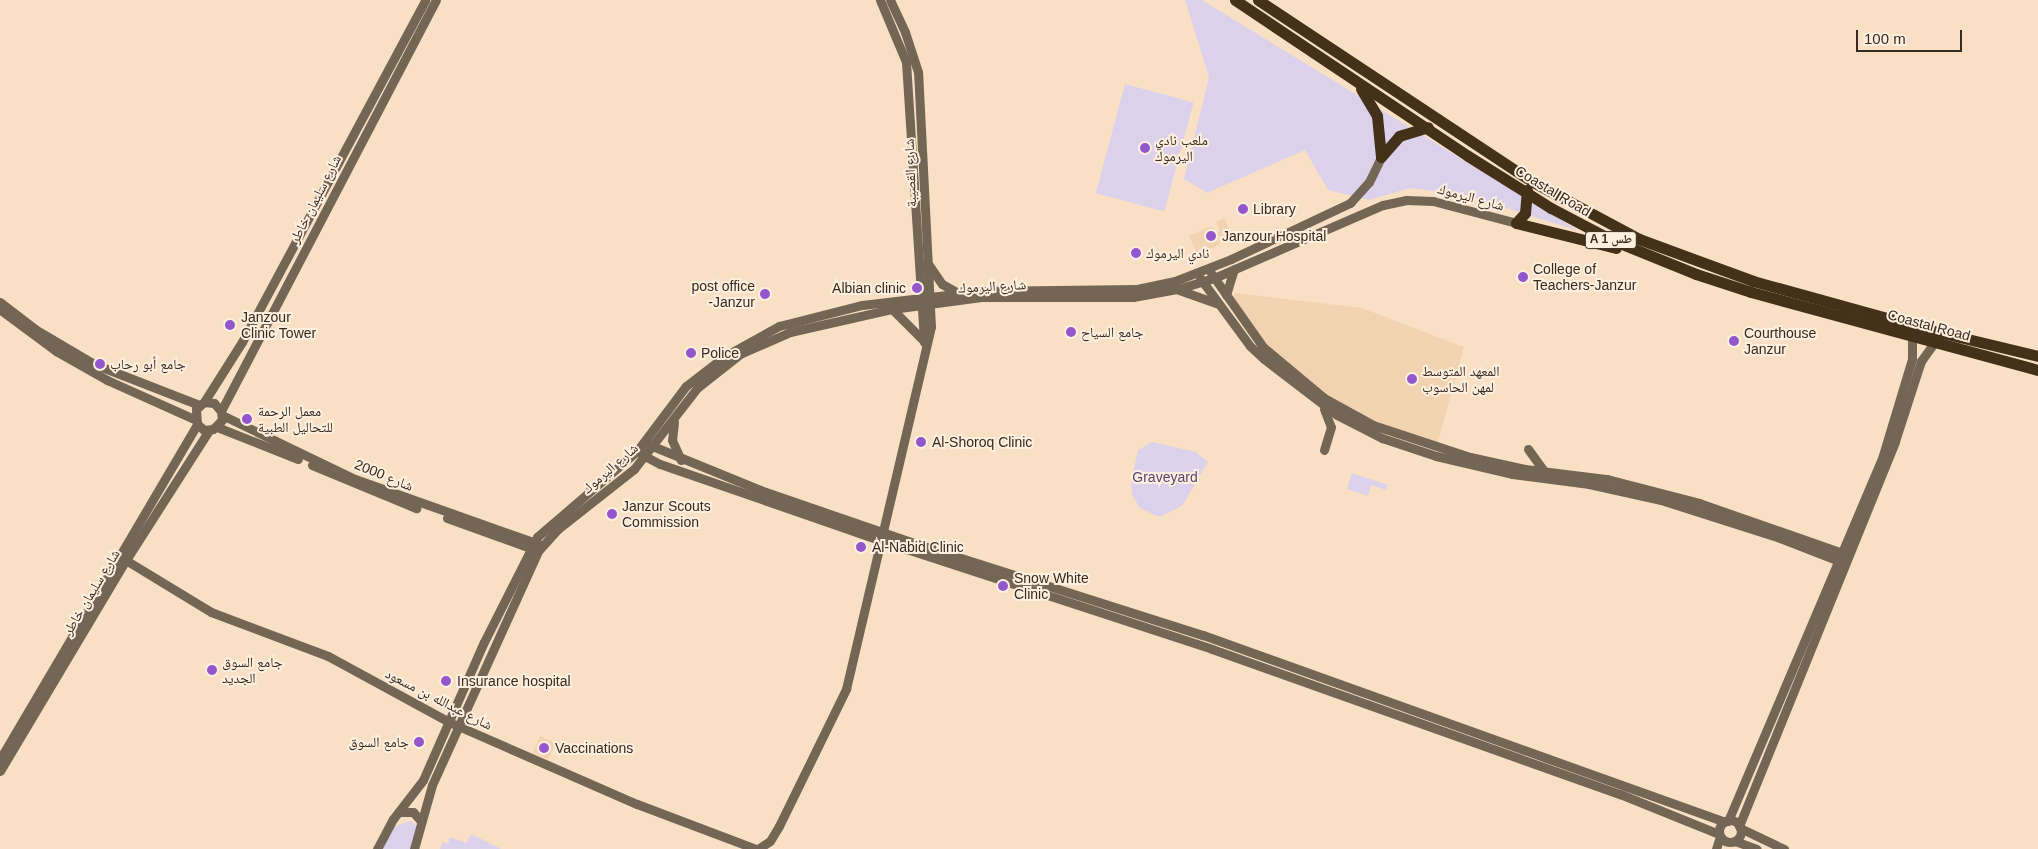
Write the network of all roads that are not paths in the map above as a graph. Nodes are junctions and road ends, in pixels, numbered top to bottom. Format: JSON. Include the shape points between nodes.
{"nodes":[{"id":1,"x":425,"y":0,"type":"edge"},
{"id":2,"x":436,"y":0,"type":"edge"},
{"id":3,"x":880,"y":0,"type":"edge"},
{"id":4,"x":890,"y":0,"type":"edge"},
{"id":5,"x":1235,"y":0,"type":"edge"},
{"id":6,"x":1258,"y":0,"type":"edge"},
{"id":7,"x":1354,"y":81,"type":"junction"},
{"id":8,"x":1425,"y":127,"type":"junction"},
{"id":9,"x":1456,"y":134,"type":"junction"},
{"id":10,"x":1380,"y":157,"type":"junction"},
{"id":11,"x":1531,"y":181,"type":"junction"},
{"id":12,"x":1526,"y":193,"type":"junction"},
{"id":13,"x":1516,"y":223,"type":"junction"},
{"id":14,"x":1643,"y":254,"type":"junction"},
{"id":15,"x":926,"y":261,"type":"junction"},
{"id":16,"x":1208,"y":269,"type":"junction"},
{"id":17,"x":1234,"y":269,"type":"junction"},
{"id":18,"x":1198,"y":273,"type":"junction"},
{"id":19,"x":1214,"y":278,"type":"junction"},
{"id":20,"x":1202,"y":282,"type":"junction"},
{"id":21,"x":1178,"y":289,"type":"junction"},
{"id":22,"x":958,"y":294,"type":"junction"},
{"id":23,"x":1226,"y":295,"type":"junction"},
{"id":24,"x":925,"y":301,"type":"junction"},
{"id":25,"x":0,"y":302,"type":"edge"},
{"id":26,"x":1219,"y":304,"type":"junction"},
{"id":27,"x":0,"y":309,"type":"edge"},
{"id":28,"x":892,"y":309,"type":"junction"},
{"id":29,"x":1912,"y":337,"type":"junction"},
{"id":30,"x":1934,"y":343,"type":"junction"},
{"id":31,"x":924,"y":346,"type":"junction"},
{"id":32,"x":2038,"y":356,"type":"edge"},
{"id":33,"x":1916,"y":360,"type":"junction"},
{"id":34,"x":2038,"y":370,"type":"edge"},
{"id":35,"x":1317,"y":401,"type":"junction"},
{"id":36,"x":201,"y":404,"type":"junction"},
{"id":37,"x":222,"y":413,"type":"junction"},
{"id":38,"x":674,"y":420,"type":"junction"},
{"id":39,"x":195,"y":422,"type":"junction"},
{"id":40,"x":213,"y":428,"type":"junction"},
{"id":41,"x":644,"y":442,"type":"junction"},
{"id":42,"x":653,"y":447,"type":"junction"},
{"id":43,"x":1528,"y":449,"type":"dead end"},
{"id":44,"x":1324,"y":450,"type":"dead end"},
{"id":45,"x":637,"y":451,"type":"junction"},
{"id":46,"x":646,"y":456,"type":"junction"},
{"id":47,"x":681,"y":460,"type":"junction"},
{"id":48,"x":1544,"y":471,"type":"junction"},
{"id":49,"x":883,"y":532,"type":"junction"},
{"id":50,"x":882,"y":541,"type":"junction"},
{"id":51,"x":536,"y":546,"type":"junction"},
{"id":52,"x":123,"y":558,"type":"junction"},
{"id":53,"x":1843,"y":558,"type":"junction"},
{"id":54,"x":453,"y":724,"type":"junction"},
{"id":55,"x":0,"y":759,"type":"edge"},
{"id":56,"x":0,"y":770,"type":"edge"},
{"id":57,"x":399,"y":812,"type":"junction"},
{"id":58,"x":421,"y":821,"type":"junction"},
{"id":59,"x":1726,"y":821,"type":"junction"},
{"id":60,"x":1740,"y":827,"type":"junction"},
{"id":61,"x":1720,"y":835,"type":"junction"},
{"id":62,"x":1731,"y":844,"type":"edge"},
{"id":63,"x":770,"y":845,"type":"edge"},
{"id":64,"x":377,"y":849,"type":"edge"},
{"id":65,"x":414,"y":849,"type":"edge"},
{"id":66,"x":757,"y":849,"type":"edge"},
{"id":67,"x":1716,"y":849,"type":"edge"},
{"id":68,"x":1757,"y":849,"type":"edge"},
{"id":69,"x":1784,"y":849,"type":"edge"}],
"edges":[{"from":1,"to":36,"type":"street","name":"شارع سليمان خاطر","via":[[242,342]]},
{"from":2,"to":37,"type":"street","name":"شارع سليمان خاطر"},
{"from":3,"to":24,"type":"street","via":[[906,62]]},
{"from":4,"to":15,"type":"street","name":"شارع القصيبة","via":[[918,72]]},
{"from":5,"to":7,"type":"highway","name":"Coastal Road","number":"A 1 طس"},
{"from":6,"to":9,"type":"highway","name":"Coastal Road","number":"A 1 طس"},
{"from":7,"to":8,"type":"highway","name":"Coastal Road","number":"A 1 طس"},
{"from":7,"to":10,"type":"highway","via":[[1377,116]]},
{"from":8,"to":9,"type":"highway"},
{"from":8,"to":10,"type":"highway","via":[[1399,136]]},
{"from":8,"to":12,"type":"highway","name":"Coastal Road","number":"A 1 طس"},
{"from":9,"to":11,"type":"highway","name":"Coastal Road","number":"A 1 طس"},
{"from":10,"to":16,"type":"street","name":"شارع اليرموك","via":[[1369,182],[1350,203]]},
{"from":11,"to":12,"type":"highway"},
{"from":11,"to":32,"type":"highway","name":"Coastal Road","number":"A 1 طس","via":[[1639,239],[1701,263],[1930,330]]},
{"from":12,"to":13,"type":"highway","via":[[1525,213]]},
{"from":12,"to":14,"type":"highway","name":"Coastal Road","number":"A 1 طس","via":[[1586,228]]},
{"from":13,"to":14,"type":"highway"},
{"from":13,"to":17,"type":"street","name":"شارع اليرموك","via":[[1433,201],[1406,200],[1383,205]]},
{"from":14,"to":29,"type":"highway","name":"Coastal Road","number":"A 1 طس","via":[[1751,292]]},
{"from":15,"to":22,"type":"street","via":[[942,284]]},
{"from":15,"to":24,"type":"street","name":"شارع القصيبة"},
{"from":16,"to":18,"type":"street","name":"شارع اليرموك"},
{"from":16,"to":19,"type":"street"},
{"from":17,"to":19,"type":"street","name":"شارع اليرموك"},
{"from":17,"to":23,"type":"street"},
{"from":18,"to":20,"type":"street"},
{"from":18,"to":22,"type":"street","name":"شارع اليرموك","via":[[1137,289]]},
{"from":19,"to":20,"type":"street","name":"شارع اليرموك"},
{"from":19,"to":23,"type":"street"},
{"from":20,"to":21,"type":"street","name":"شارع اليرموك"},
{"from":20,"to":26,"type":"street"},
{"from":21,"to":24,"type":"street","name":"شارع اليرموك","via":[[1133,297],[981,297]]},
{"from":21,"to":26,"type":"street"},
{"from":22,"to":24,"type":"street","name":"شارع اليرموك"},
{"from":23,"to":48,"type":"street","via":[[1263,347],[1324,398],[1351,414],[1373,425],[1470,457]]},
{"from":24,"to":28,"type":"street","name":"شارع اليرموك"},
{"from":24,"to":31,"type":"street"},
{"from":24,"to":41,"type":"street","name":"شارع اليرموك","via":[[810,316],[745,343],[686,386]]},
{"from":25,"to":36,"type":"street","name":"شارع 2000","via":[[35,329],[94,364]]},
{"from":26,"to":35,"type":"street","via":[[1250,346]]},
{"from":27,"to":39,"type":"street","via":[[56,351],[107,380]]},
{"from":28,"to":31,"type":"street"},
{"from":28,"to":38,"type":"street","name":"شارع اليرموك","via":[[815,324],[756,346],[712,374]]},
{"from":29,"to":30,"type":"highway","name":"Coastal Road","number":"A 1 طس"},
{"from":29,"to":33,"type":"street"},
{"from":30,"to":33,"type":"street"},
{"from":30,"to":34,"type":"highway","name":"Coastal Road","number":"A 1 طس"},
{"from":31,"to":49,"type":"street"},
{"from":33,"to":53,"type":"street"},
{"from":35,"to":44,"type":"street","via":[[1330,420],[1330,436]]},
{"from":35,"to":53,"type":"street","via":[[1355,426],[1436,456],[1512,474],[1589,484],[1661,500]]},
{"from":36,"to":37,"type":"street","name":"شارع 2000","via":[[214,403]]},
{"from":36,"to":39,"type":"street","name":"شارع سليمان خاطر"},
{"from":37,"to":40,"type":"street","name":"شارع سليمان خاطر"},
{"from":37,"to":51,"type":"street","name":"شارع 2000","via":[[355,479]]},
{"from":38,"to":42,"type":"street","name":"شارع اليرموك"},
{"from":38,"to":47,"type":"street","via":[[672,440]]},
{"from":39,"to":40,"type":"street"},
{"from":39,"to":52,"type":"street","name":"شارع سليمان خاطر"},
{"from":40,"to":51,"type":"street","via":[[293,456],[354,485]]},
{"from":40,"to":52,"type":"street","name":"شارع سليمان خاطر"},
{"from":41,"to":42,"type":"street"},
{"from":41,"to":45,"type":"street","name":"شارع اليرموك"},
{"from":42,"to":46,"type":"street","name":"شارع اليرموك"},
{"from":42,"to":47,"type":"street"},
{"from":43,"to":48,"type":"street"},
{"from":45,"to":46,"type":"street"},
{"from":45,"to":51,"type":"street","name":"شارع اليرموك","via":[[552,522]]},
{"from":46,"to":50,"type":"street","via":[[668,467]]},
{"from":46,"to":51,"type":"street","name":"شارع اليرموك"},
{"from":47,"to":49,"type":"street"},
{"from":48,"to":53,"type":"street","via":[[1616,481],[1699,503]]},
{"from":49,"to":50,"type":"street"},
{"from":49,"to":59,"type":"street","via":[[1203,635]]},
{"from":50,"to":61,"type":"street","via":[[1199,644],[1620,794]]},
{"from":50,"to":63,"type":"street","via":[[851,672],[838,711]]},
{"from":51,"to":54,"type":"street"},
{"from":52,"to":54,"type":"street","name":"شارع عبدالله بن مسعود","via":[[211,612],[328,656]]},
{"from":52,"to":55,"type":"street","name":"شارع سليمان خاطر"},
{"from":52,"to":56,"type":"street","name":"شارع سليمان خاطر"},
{"from":53,"to":59,"type":"street"},
{"from":53,"to":60,"type":"street","via":[[1831,606]]},
{"from":54,"to":57,"type":"street","via":[[423,780]]},
{"from":54,"to":58,"type":"street"},
{"from":54,"to":66,"type":"street","name":"شارع عبدالله بن مسعود","via":[[629,800]]},
{"from":57,"to":58,"type":"street","via":[[413,812]]},
{"from":57,"to":64,"type":"street"},
{"from":58,"to":65,"type":"street"},
{"from":59,"to":60,"type":"street"},
{"from":59,"to":61,"type":"street"},
{"from":60,"to":62,"type":"street","via":[[1740,834]]},
{"from":60,"to":69,"type":"street"},
{"from":61,"to":62,"type":"street"},
{"from":61,"to":67,"type":"street"},
{"from":62,"to":68,"type":"street"},
{"from":63,"to":66,"type":"street"}]}
